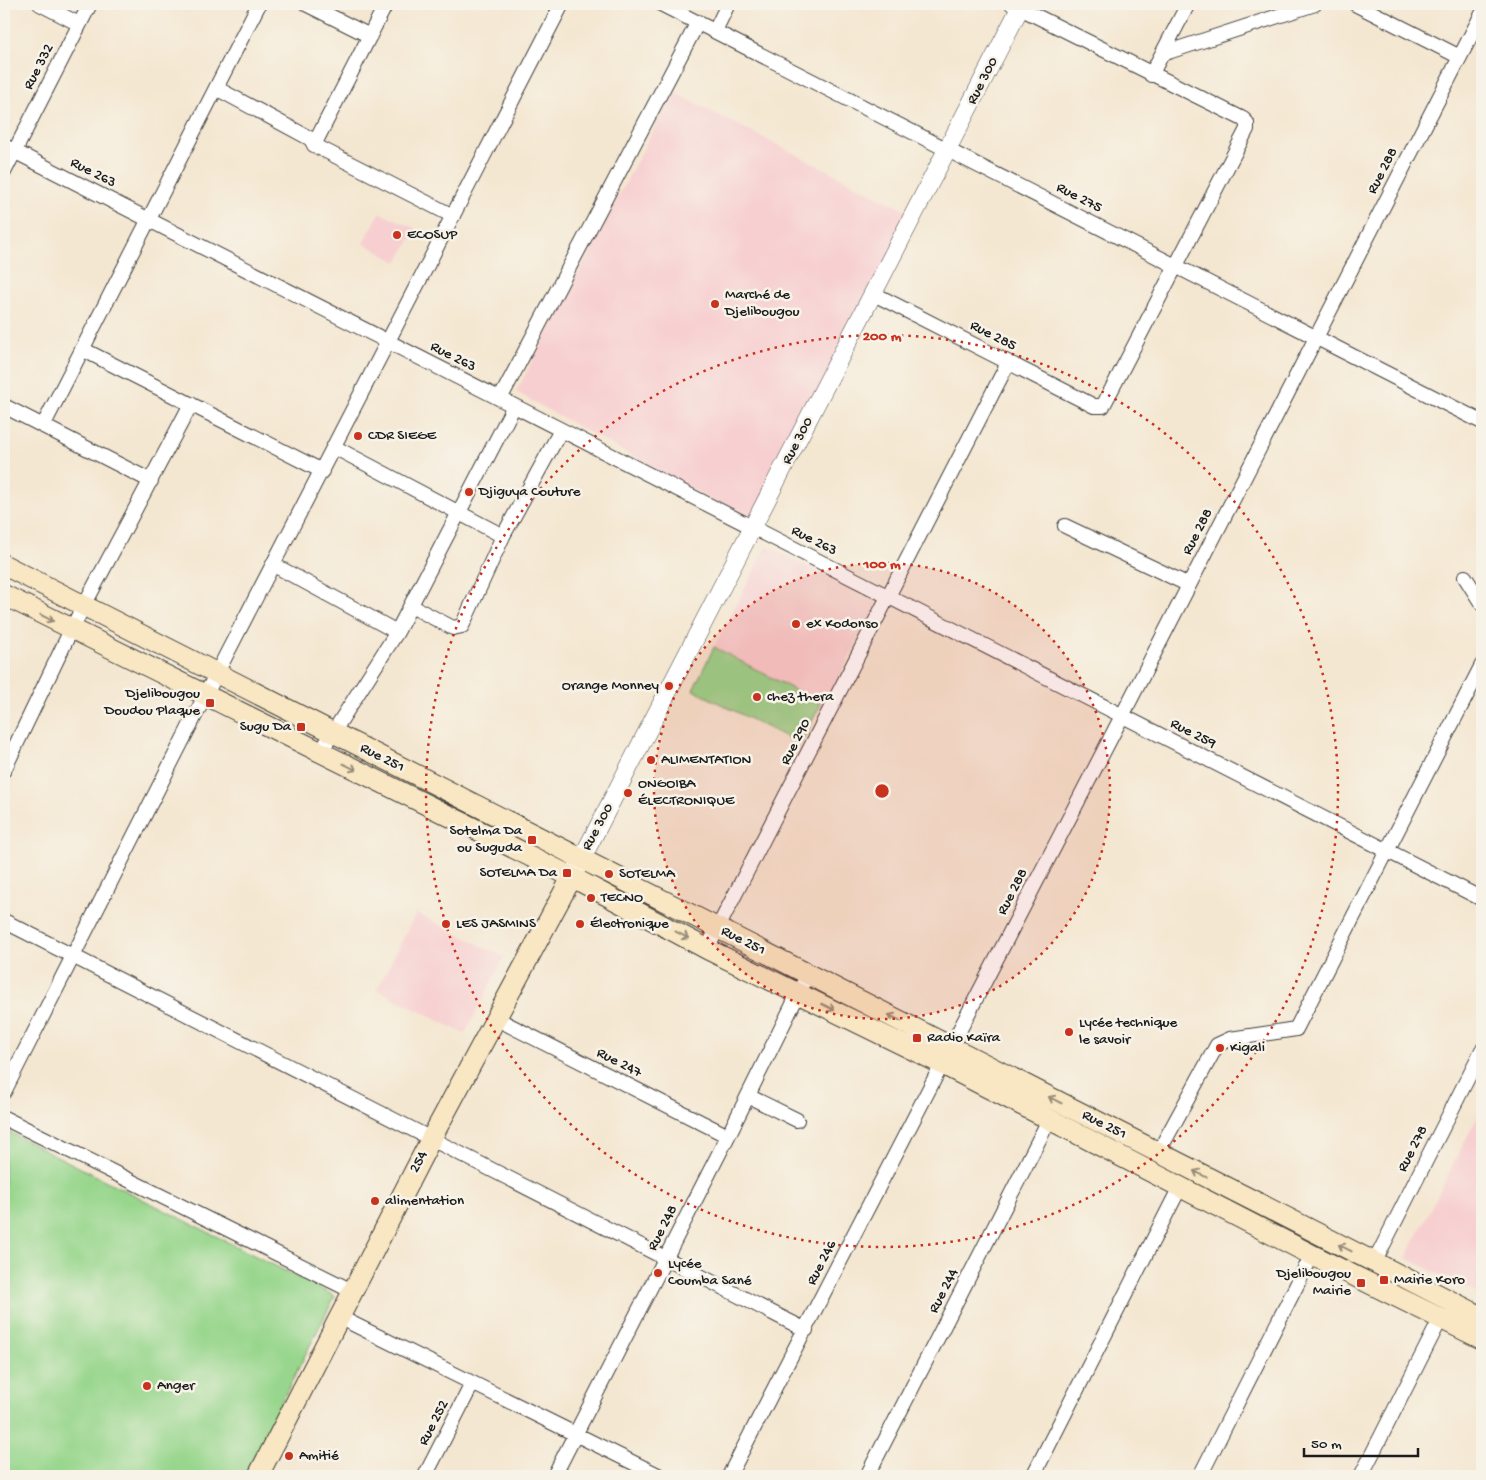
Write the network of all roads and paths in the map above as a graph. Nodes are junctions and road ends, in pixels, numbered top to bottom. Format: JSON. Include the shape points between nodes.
{"nodes":[{"id":1,"x":40,"y":4,"type":"edge"},
{"id":2,"x":90,"y":4,"type":"edge"},
{"id":3,"x":259,"y":4,"type":"edge"},
{"id":4,"x":306,"y":4,"type":"edge"},
{"id":5,"x":386,"y":4,"type":"edge"},
{"id":6,"x":562,"y":4,"type":"edge"},
{"id":7,"x":661,"y":4,"type":"edge"},
{"id":8,"x":728,"y":4,"type":"edge"},
{"id":9,"x":1188,"y":4,"type":"edge"},
{"id":10,"x":1315,"y":4,"type":"edge"},
{"id":11,"x":1355,"y":4,"type":"edge"},
{"id":12,"x":1018,"y":5,"type":"edge"},
{"id":13,"x":1482,"y":14,"type":"edge"},
{"id":14,"x":698,"y":22,"type":"junction"},
{"id":15,"x":79,"y":24,"type":"junction"},
{"id":16,"x":714,"y":31,"type":"junction"},
{"id":17,"x":370,"y":36,"type":"junction"},
{"id":18,"x":1162,"y":54,"type":"junction"},
{"id":19,"x":1460,"y":57,"type":"junction"},
{"id":20,"x":1151,"y":75,"type":"junction"},
{"id":21,"x":216,"y":88,"type":"junction"},
{"id":22,"x":314,"y":145,"type":"junction"},
{"id":23,"x":9,"y":149,"type":"edge"},
{"id":24,"x":948,"y":150,"type":"junction"},
{"id":25,"x":4,"y":172,"type":"edge"},
{"id":26,"x":453,"y":216,"type":"junction"},
{"id":27,"x":148,"y":220,"type":"junction"},
{"id":28,"x":1176,"y":266,"type":"junction"},
{"id":29,"x":874,"y":294,"type":"junction"},
{"id":30,"x":1316,"y":337,"type":"junction"},
{"id":31,"x":388,"y":342,"type":"junction"},
{"id":32,"x":82,"y":349,"type":"junction"},
{"id":33,"x":1008,"y":362,"type":"junction"},
{"id":34,"x":500,"y":399,"type":"junction"},
{"id":35,"x":191,"y":404,"type":"junction"},
{"id":36,"x":4,"y":406,"type":"edge"},
{"id":37,"x":514,"y":406,"type":"junction"},
{"id":38,"x":1482,"y":422,"type":"edge"},
{"id":39,"x":43,"y":426,"type":"junction"},
{"id":40,"x":561,"y":430,"type":"junction"},
{"id":41,"x":334,"y":447,"type":"junction"},
{"id":42,"x":322,"y":471,"type":"junction"},
{"id":43,"x":152,"y":481,"type":"junction"},
{"id":44,"x":459,"y":513,"type":"junction"},
{"id":45,"x":1065,"y":526,"type":"dead end"},
{"id":46,"x":754,"y":528,"type":"junction"},
{"id":47,"x":503,"y":536,"type":"junction"},
{"id":48,"x":4,"y":565,"type":"edge"},
{"id":49,"x":274,"y":565,"type":"junction"},
{"id":50,"x":1465,"y":577,"type":"dead end"},
{"id":51,"x":1189,"y":585,"type":"junction"},
{"id":52,"x":4,"y":595,"type":"edge"},
{"id":53,"x":888,"y":597,"type":"junction"},
{"id":54,"x":1482,"y":604,"type":"edge"},
{"id":55,"x":85,"y":606,"type":"junction"},
{"id":56,"x":411,"y":606,"type":"junction"},
{"id":57,"x":71,"y":630,"type":"junction"},
{"id":58,"x":397,"y":632,"type":"junction"},
{"id":59,"x":1482,"y":665,"type":"edge"},
{"id":60,"x":217,"y":673,"type":"junction"},
{"id":61,"x":205,"y":696,"type":"junction"},
{"id":62,"x":1122,"y":716,"type":"junction"},
{"id":63,"x":333,"y":733,"type":"junction"},
{"id":64,"x":320,"y":753,"type":"junction"},
{"id":65,"x":5,"y":766,"type":"edge"},
{"id":66,"x":1387,"y":851,"type":"junction"},
{"id":67,"x":576,"y":869,"type":"junction"},
{"id":68,"x":1482,"y":899,"type":"edge"},
{"id":69,"x":4,"y":922,"type":"edge"},
{"id":70,"x":718,"y":928,"type":"junction"},
{"id":71,"x":707,"y":949,"type":"junction"},
{"id":72,"x":73,"y":957,"type":"junction"},
{"id":73,"x":808,"y":974,"type":"junction"},
{"id":74,"x":798,"y":993,"type":"junction"},
{"id":75,"x":495,"y":1018,"type":"junction"},
{"id":76,"x":1482,"y":1050,"type":"edge"},
{"id":77,"x":947,"y":1055,"type":"junction"},
{"id":78,"x":4,"y":1092,"type":"edge"},
{"id":79,"x":748,"y":1096,"type":"junction"},
{"id":80,"x":4,"y":1118,"type":"edge"},
{"id":81,"x":797,"y":1120,"type":"dead end"},
{"id":82,"x":1049,"y":1120,"type":"junction"},
{"id":83,"x":728,"y":1136,"type":"junction"},
{"id":84,"x":431,"y":1139,"type":"junction"},
{"id":85,"x":1158,"y":1153,"type":"junction"},
{"id":86,"x":1180,"y":1187,"type":"junction"},
{"id":87,"x":1312,"y":1255,"type":"junction"},
{"id":88,"x":665,"y":1258,"type":"junction"},
{"id":89,"x":1374,"y":1263,"type":"junction"},
{"id":90,"x":354,"y":1292,"type":"junction"},
{"id":91,"x":1482,"y":1317,"type":"edge"},
{"id":92,"x":341,"y":1318,"type":"junction"},
{"id":93,"x":1440,"y":1320,"type":"junction"},
{"id":94,"x":806,"y":1330,"type":"junction"},
{"id":95,"x":1482,"y":1339,"type":"edge"},
{"id":96,"x":472,"y":1384,"type":"junction"},
{"id":97,"x":575,"y":1434,"type":"junction"},
{"id":98,"x":258,"y":1476,"type":"edge"},
{"id":99,"x":425,"y":1476,"type":"edge"},
{"id":100,"x":554,"y":1476,"type":"edge"},
{"id":101,"x":660,"y":1476,"type":"edge"},
{"id":102,"x":728,"y":1476,"type":"edge"},
{"id":103,"x":867,"y":1476,"type":"edge"},
{"id":104,"x":1033,"y":1476,"type":"edge"},
{"id":105,"x":1200,"y":1476,"type":"edge"},
{"id":106,"x":1361,"y":1476,"type":"edge"}],
"edges":[{"from":1,"to":15,"type":"street"},
{"from":2,"to":15,"type":"street","name":"Rue 332"},
{"from":3,"to":21,"type":"street"},
{"from":4,"to":17,"type":"street"},
{"from":5,"to":17,"type":"street"},
{"from":6,"to":26,"type":"street"},
{"from":7,"to":14,"type":"street","name":"Rue 275"},
{"from":8,"to":16,"type":"street"},
{"from":9,"to":18,"type":"street"},
{"from":10,"to":18,"type":"street"},
{"from":11,"to":19,"type":"street"},
{"from":12,"to":20,"type":"street"},
{"from":12,"to":24,"type":"street","name":"Rue 300"},
{"from":13,"to":19,"type":"street","name":"Rue 288"},
{"from":14,"to":16,"type":"street","name":"Rue 275"},
{"from":14,"to":34,"type":"street"},
{"from":15,"to":23,"type":"street","name":"Rue 332"},
{"from":16,"to":24,"type":"street","name":"Rue 275"},
{"from":17,"to":22,"type":"street"},
{"from":18,"to":20,"type":"street"},
{"from":19,"to":30,"type":"street","name":"Rue 288"},
{"from":20,"to":28,"type":"street","via":[[1247,123],[1247,129]]},
{"from":21,"to":22,"type":"street","via":[[310,139]]},
{"from":21,"to":27,"type":"street"},
{"from":22,"to":26,"type":"street"},
{"from":23,"to":25,"type":"street","name":"Rue 332"},
{"from":23,"to":27,"type":"street","name":"Rue 263"},
{"from":24,"to":28,"type":"street","name":"Rue 275"},
{"from":24,"to":29,"type":"street","name":"Rue 300"},
{"from":26,"to":31,"type":"street"},
{"from":27,"to":31,"type":"street","name":"Rue 263"},
{"from":27,"to":32,"type":"street"},
{"from":28,"to":30,"type":"street","name":"Rue 275"},
{"from":28,"to":33,"type":"street","name":"Rue 285","via":[[1106,403],[1098,407]]},
{"from":29,"to":33,"type":"street","name":"Rue 285"},
{"from":29,"to":46,"type":"street","name":"Rue 300"},
{"from":30,"to":38,"type":"street","name":"Rue 275"},
{"from":30,"to":51,"type":"street","name":"Rue 288"},
{"from":31,"to":34,"type":"street","name":"Rue 263"},
{"from":31,"to":41,"type":"street"},
{"from":32,"to":35,"type":"street"},
{"from":32,"to":39,"type":"street"},
{"from":33,"to":53,"type":"street","name":"Rue 290"},
{"from":34,"to":37,"type":"street","name":"Rue 263"},
{"from":35,"to":42,"type":"street"},
{"from":35,"to":43,"type":"street"},
{"from":36,"to":39,"type":"street"},
{"from":37,"to":40,"type":"street","name":"Rue 263"},
{"from":37,"to":44,"type":"street"},
{"from":39,"to":43,"type":"street"},
{"from":40,"to":46,"type":"street","name":"Rue 263"},
{"from":40,"to":47,"type":"street"},
{"from":41,"to":42,"type":"street"},
{"from":41,"to":44,"type":"street"},
{"from":42,"to":49,"type":"street"},
{"from":43,"to":55,"type":"street"},
{"from":44,"to":47,"type":"street"},
{"from":44,"to":56,"type":"street"},
{"from":45,"to":51,"type":"street"},
{"from":46,"to":53,"type":"street","name":"Rue 263"},
{"from":46,"to":67,"type":"street","name":"Rue 300"},
{"from":47,"to":56,"type":"street","via":[[462,626],[453,628]]},
{"from":48,"to":55,"type":"main road","name":"Rue 251"},
{"from":49,"to":58,"type":"street"},
{"from":49,"to":60,"type":"street"},
{"from":50,"to":54,"type":"street"},
{"from":51,"to":62,"type":"street","name":"Rue 288"},
{"from":52,"to":57,"type":"main road","name":"Rue 251","one_way":true},
{"from":53,"to":62,"type":"street","name":"Rue 259"},
{"from":53,"to":70,"type":"street","name":"Rue 290"},
{"from":55,"to":57,"type":"street"},
{"from":55,"to":60,"type":"main road","name":"Rue 251"},
{"from":56,"to":58,"type":"street"},
{"from":57,"to":61,"type":"main road","name":"Rue 251"},
{"from":57,"to":65,"type":"street"},
{"from":58,"to":63,"type":"street"},
{"from":59,"to":66,"type":"street"},
{"from":60,"to":61,"type":"street"},
{"from":60,"to":63,"type":"main road","name":"Rue 251"},
{"from":61,"to":64,"type":"main road","name":"Rue 251"},
{"from":61,"to":72,"type":"street"},
{"from":62,"to":66,"type":"street","name":"Rue 259"},
{"from":62,"to":77,"type":"street","name":"Rue 288"},
{"from":63,"to":64,"type":"street"},
{"from":63,"to":67,"type":"main road","name":"Rue 251"},
{"from":64,"to":67,"type":"main road","name":"Rue 251","one_way":true},
{"from":66,"to":68,"type":"street","name":"Rue 259"},
{"from":66,"to":85,"type":"street","via":[[1296,1029],[1230,1039],[1217,1045]]},
{"from":67,"to":70,"type":"main road","name":"Rue 251"},
{"from":67,"to":71,"type":"main road","name":"Rue 251","one_way":true},
{"from":67,"to":75,"type":"main road","name":"254"},
{"from":69,"to":72,"type":"street"},
{"from":70,"to":71,"type":"street","name":"Rue 290"},
{"from":70,"to":73,"type":"main road","name":"Rue 251"},
{"from":71,"to":74,"type":"main road","name":"Rue 251"},
{"from":72,"to":78,"type":"street"},
{"from":72,"to":84,"type":"street"},
{"from":73,"to":74,"type":"street","name":"Rue 248"},
{"from":77,"to":73,"type":"main road","name":"Rue 251","one_way":true},
{"from":74,"to":77,"type":"main road","name":"Rue 251","one_way":true},
{"from":74,"to":79,"type":"street","name":"Rue 248"},
{"from":75,"to":83,"type":"street","name":"Rue 247"},
{"from":75,"to":84,"type":"main road","name":"254"},
{"from":76,"to":89,"type":"street","name":"Rue 278"},
{"from":77,"to":82,"type":"main road","name":"Rue 251"},
{"from":85,"to":77,"type":"main road","name":"Rue 251","one_way":true},
{"from":77,"to":94,"type":"street","name":"Rue 246"},
{"from":79,"to":81,"type":"street"},
{"from":79,"to":83,"type":"street","name":"Rue 248"},
{"from":80,"to":90,"type":"street"},
{"from":82,"to":86,"type":"main road","name":"Rue 251"},
{"from":82,"to":103,"type":"street","name":"Rue 244"},
{"from":83,"to":88,"type":"street","name":"Rue 248"},
{"from":84,"to":88,"type":"street"},
{"from":84,"to":90,"type":"main road","name":"254"},
{"from":89,"to":85,"type":"main road","name":"Rue 251","one_way":true},
{"from":86,"to":87,"type":"main road","name":"Rue 251"},
{"from":86,"to":104,"type":"street"},
{"from":87,"to":93,"type":"main road","name":"Rue 251"},
{"from":87,"to":105,"type":"street"},
{"from":88,"to":94,"type":"street"},
{"from":88,"to":97,"type":"street","name":"Rue 248"},
{"from":89,"to":91,"type":"main road","name":"Rue 251"},
{"from":90,"to":92,"type":"main road","name":"254"},
{"from":92,"to":96,"type":"street"},
{"from":92,"to":98,"type":"main road","name":"254"},
{"from":93,"to":95,"type":"main road","name":"Rue 251"},
{"from":93,"to":106,"type":"street"},
{"from":94,"to":102,"type":"street","name":"Rue 246"},
{"from":96,"to":97,"type":"street"},
{"from":96,"to":99,"type":"street","name":"Rue 252"},
{"from":97,"to":100,"type":"street","name":"Rue 248"},
{"from":97,"to":101,"type":"street"}]}
